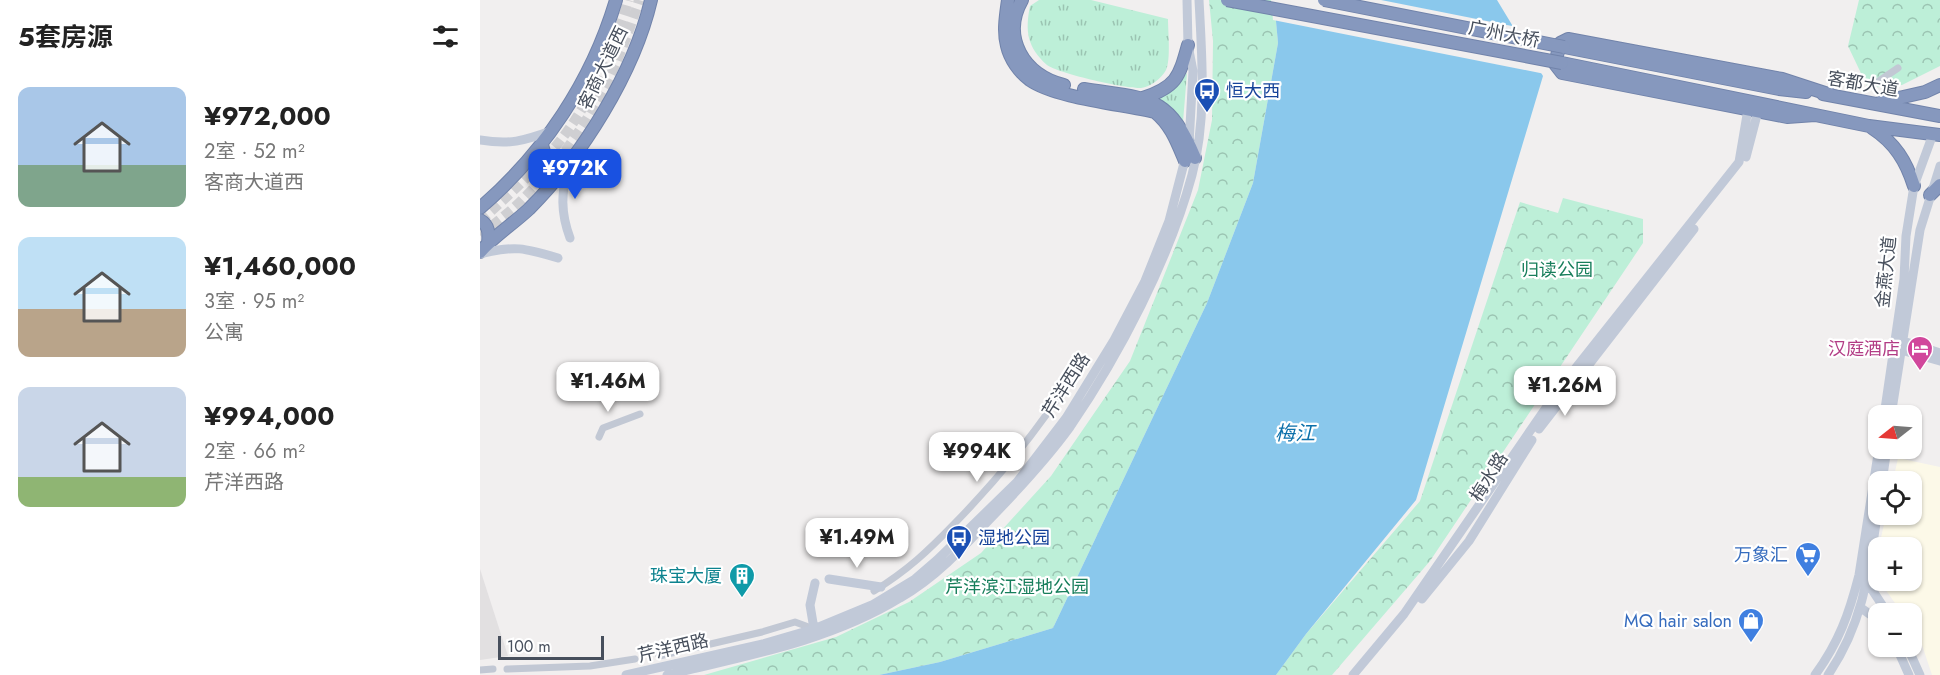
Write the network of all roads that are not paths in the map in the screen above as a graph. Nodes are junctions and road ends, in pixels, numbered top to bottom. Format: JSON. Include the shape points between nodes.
{"nodes":[{"id":1,"x":616,"y":0,"type":"edge"},
{"id":2,"x":651,"y":0,"type":"edge"},
{"id":3,"x":1008,"y":0,"type":"edge"},
{"id":4,"x":1022,"y":0,"type":"edge"},
{"id":5,"x":1199,"y":0,"type":"edge"},
{"id":6,"x":1227,"y":0,"type":"edge"},
{"id":7,"x":1324,"y":0,"type":"edge"},
{"id":8,"x":1187,"y":3,"type":"edge"},
{"id":9,"x":1188,"y":45,"type":"junction"},
{"id":10,"x":1898,"y":69,"type":"dead end"},
{"id":11,"x":1876,"y":83,"type":"dead end"},
{"id":12,"x":1940,"y":85,"type":"edge"},
{"id":13,"x":1779,"y":89,"type":"joint"},
{"id":14,"x":1831,"y":95,"type":"junction"},
{"id":15,"x":1143,"y":98,"type":"junction"},
{"id":16,"x":1874,"y":104,"type":"junction"},
{"id":17,"x":1753,"y":110,"type":"junction"},
{"id":18,"x":1815,"y":115,"type":"junction"},
{"id":19,"x":1940,"y":116,"type":"edge"},
{"id":20,"x":1869,"y":126,"type":"junction"},
{"id":21,"x":551,"y":131,"type":"junction"},
{"id":22,"x":1937,"y":134,"type":"edge"},
{"id":23,"x":480,"y":140,"type":"edge"},
{"id":24,"x":1189,"y":144,"type":"junction"},
{"id":25,"x":542,"y":145,"type":"junction"},
{"id":26,"x":1745,"y":150,"type":"junction"},
{"id":27,"x":1190,"y":160,"type":"junction"},
{"id":28,"x":567,"y":164,"type":"junction"},
{"id":29,"x":1940,"y":165,"type":"edge"},
{"id":30,"x":1940,"y":185,"type":"edge"},
{"id":31,"x":1914,"y":186,"type":"junction"},
{"id":32,"x":1930,"y":195,"type":"junction"},
{"id":33,"x":1911,"y":206,"type":"junction"},
{"id":34,"x":480,"y":208,"type":"edge"},
{"id":35,"x":1926,"y":209,"type":"junction"},
{"id":36,"x":480,"y":220,"type":"edge"},
{"id":37,"x":570,"y":238,"type":"dead end"},
{"id":38,"x":483,"y":250,"type":"edge"},
{"id":39,"x":558,"y":258,"type":"dead end"},
{"id":40,"x":1902,"y":346,"type":"junction"},
{"id":41,"x":1940,"y":353,"type":"edge"},
{"id":42,"x":1940,"y":361,"type":"edge"},
{"id":43,"x":1076,"y":371,"type":"dead end"},
{"id":44,"x":1886,"y":405,"type":"edge"},
{"id":45,"x":1894,"y":405,"type":"edge"},
{"id":46,"x":640,"y":414,"type":"dead end"},
{"id":47,"x":599,"y":437,"type":"dead end"},
{"id":48,"x":1877,"y":459,"type":"edge"},
{"id":49,"x":830,"y":579,"type":"dead end"},
{"id":50,"x":1868,"y":582,"type":"edge"},
{"id":51,"x":815,"y":583,"type":"dead end"},
{"id":52,"x":878,"y":589,"type":"joint"},
{"id":53,"x":1861,"y":608,"type":"junction"},
{"id":54,"x":1868,"y":613,"type":"edge"},
{"id":55,"x":814,"y":629,"type":"junction"},
{"id":56,"x":659,"y":656,"type":"dead end"},
{"id":57,"x":1901,"y":657,"type":"edge"},
{"id":58,"x":1912,"y":657,"type":"edge"},
{"id":59,"x":635,"y":659,"type":"dead end"},
{"id":60,"x":493,"y":669,"type":"dead end"},
{"id":61,"x":507,"y":669,"type":"dead end"},
{"id":62,"x":480,"y":670,"type":"edge"},
{"id":63,"x":626,"y":675,"type":"edge"},
{"id":64,"x":666,"y":675,"type":"edge"},
{"id":65,"x":1353,"y":675,"type":"edge"},
{"id":66,"x":1359,"y":675,"type":"edge"},
{"id":67,"x":1815,"y":675,"type":"edge"},
{"id":68,"x":1828,"y":675,"type":"edge"},
{"id":69,"x":1910,"y":675,"type":"edge"},
{"id":70,"x":1920,"y":675,"type":"edge"}],
"edges":[{"from":1,"to":21,"type":"highway","via":[[591,65]]},
{"from":2,"to":28,"type":"highway","name":"客商大道西","via":[[610,102]]},
{"from":3,"to":27,"type":"highway","via":[[1004,30],[1007,46],[1012,59],[1030,80],[1058,92],[1155,112],[1165,120]]},
{"from":4,"to":15,"type":"highway","via":[[1016,10],[1014,41],[1029,67],[1056,84]]},
{"from":5,"to":27,"type":"main road","name":"芹洋西路","via":[[1200,123]]},
{"from":6,"to":18,"type":"highway","name":"广州大桥","bridge":true},
{"from":7,"to":13,"type":"highway","name":"广州大桥","bridge":true},
{"from":8,"to":9,"type":"main road"},
{"from":9,"to":15,"type":"highway","via":[[1174,81],[1162,92]]},
{"from":9,"to":24,"type":"main road","via":[[1193,71]]},
{"from":10,"to":11,"type":"street"},
{"from":12,"to":16,"type":"highway"},
{"from":13,"to":14,"type":"highway","name":"客都大道"},
{"from":14,"to":16,"type":"highway","name":"客都大道"},
{"from":14,"to":17,"type":"highway","via":[[1782,79],[1568,39],[1560,43],[1555,64],[1562,72]]},
{"from":15,"to":24,"type":"highway","via":[[1172,116]]},
{"from":16,"to":19,"type":"highway","name":"客都大道"},
{"from":17,"to":18,"type":"highway","via":[[1786,117]]},
{"from":17,"to":26,"type":"main road"},
{"from":18,"to":20,"type":"highway"},
{"from":20,"to":22,"type":"highway"},
{"from":20,"to":31,"type":"highway","via":[[1902,156]]},
{"from":21,"to":23,"type":"main road","via":[[514,142]]},
{"from":21,"to":25,"type":"highway"},
{"from":22,"to":31,"type":"main road","name":"金燕大道"},
{"from":24,"to":27,"type":"highway"},
{"from":25,"to":28,"type":"highway","via":[[549,162]]},
{"from":25,"to":34,"type":"highway"},
{"from":26,"to":65,"type":"main road","name":"梅水路","via":[[1559,389],[1404,614]]},
{"from":26,"to":66,"type":"main road","name":"梅水路","via":[[1744,164],[1539,429],[1469,541]]},
{"from":27,"to":55,"type":"main road","name":"芹洋西路","via":[[1144,281],[1114,340],[1066,418],[1017,482],[915,579],[872,605]]},
{"from":27,"to":64,"type":"main road","name":"芹洋西路","via":[[1192,174],[1157,273],[1107,367],[1050,453],[962,549],[901,598],[837,629],[768,651]]},
{"from":28,"to":37,"type":"main road","via":[[561,196]]},
{"from":28,"to":38,"type":"highway","name":"客商大道西","via":[[528,209]]},
{"from":29,"to":32,"type":"main road","name":"金燕大道"},
{"from":30,"to":32,"type":"highway"},
{"from":31,"to":33,"type":"main road","name":"金燕大道"},
{"from":32,"to":35,"type":"main road","name":"金燕大道"},
{"from":33,"to":35,"type":"main road"},
{"from":33,"to":44,"type":"main road","name":"金燕大道"},
{"from":35,"to":40,"type":"main road","name":"金燕大道"},
{"from":36,"to":38,"type":"highway","via":[[489,234]]},
{"from":38,"to":39,"type":"main road","via":[[520,247]]},
{"from":40,"to":41,"type":"main road"},
{"from":40,"to":42,"type":"main road"},
{"from":40,"to":45,"type":"main road","name":"金燕大道"},
{"from":43,"to":52,"type":"street","via":[[1052,410],[989,489],[914,564]]},
{"from":46,"to":47,"type":"street","via":[[603,428]]},
{"from":48,"to":67,"type":"main road","via":[[1859,575],[1846,623]]},
{"from":49,"to":52,"type":"main road"},
{"from":50,"to":53,"type":"main road"},
{"from":51,"to":55,"type":"main road","via":[[810,605]]},
{"from":53,"to":54,"type":"main road"},
{"from":53,"to":68,"type":"main road"},
{"from":55,"to":56,"type":"street","via":[[795,622]]},
{"from":55,"to":63,"type":"main road","name":"芹洋西路"},
{"from":57,"to":69,"type":"main road"},
{"from":58,"to":70,"type":"main road"},
{"from":59,"to":61,"type":"street","via":[[590,666]]},
{"from":60,"to":62,"type":"street"}]}
